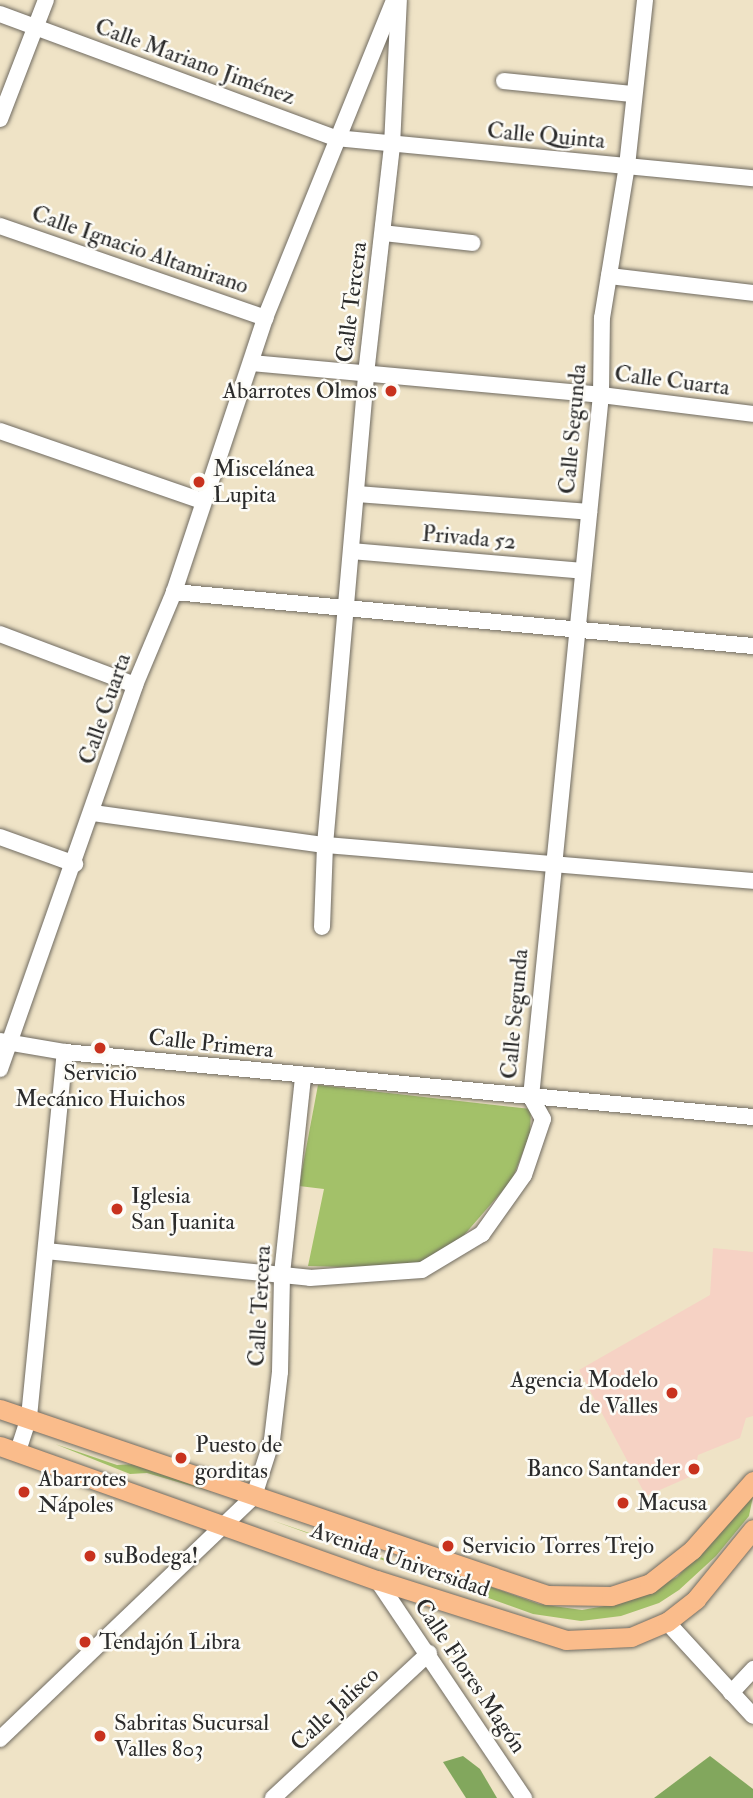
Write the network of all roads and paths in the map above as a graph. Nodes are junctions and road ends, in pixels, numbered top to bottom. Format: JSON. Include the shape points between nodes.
{"nodes":[{"id":1,"x":46,"y":0,"type":"edge"},
{"id":2,"x":396,"y":0,"type":"edge"},
{"id":3,"x":645,"y":0,"type":"edge"},
{"id":4,"x":0,"y":14,"type":"edge"},
{"id":5,"x":36,"y":28,"type":"junction"},
{"id":6,"x":504,"y":80,"type":"dead end"},
{"id":7,"x":631,"y":94,"type":"junction"},
{"id":8,"x":0,"y":120,"type":"edge"},
{"id":9,"x":336,"y":138,"type":"junction"},
{"id":10,"x":392,"y":146,"type":"junction"},
{"id":11,"x":627,"y":166,"type":"junction"},
{"id":12,"x":753,"y":178,"type":"edge"},
{"id":13,"x":0,"y":226,"type":"edge"},
{"id":14,"x":383,"y":233,"type":"junction"},
{"id":15,"x":472,"y":243,"type":"dead end"},
{"id":16,"x":609,"y":276,"type":"junction"},
{"id":17,"x":753,"y":293,"type":"edge"},
{"id":18,"x":265,"y":318,"type":"junction"},
{"id":19,"x":250,"y":363,"type":"junction"},
{"id":20,"x":366,"y":374,"type":"junction"},
{"id":21,"x":601,"y":395,"type":"junction"},
{"id":22,"x":753,"y":414,"type":"edge"},
{"id":23,"x":0,"y":431,"type":"edge"},
{"id":24,"x":357,"y":494,"type":"junction"},
{"id":25,"x":202,"y":501,"type":"junction"},
{"id":26,"x":589,"y":512,"type":"junction"},
{"id":27,"x":351,"y":551,"type":"junction"},
{"id":28,"x":583,"y":571,"type":"junction"},
{"id":29,"x":174,"y":593,"type":"junction"},
{"id":30,"x":347,"y":609,"type":"junction"},
{"id":31,"x":579,"y":630,"type":"junction"},
{"id":32,"x":0,"y":634,"type":"edge"},
{"id":33,"x":753,"y":646,"type":"edge"},
{"id":34,"x":135,"y":685,"type":"junction"},
{"id":35,"x":93,"y":813,"type":"junction"},
{"id":36,"x":0,"y":837,"type":"edge"},
{"id":37,"x":325,"y":845,"type":"junction"},
{"id":38,"x":552,"y":863,"type":"junction"},
{"id":39,"x":75,"y":864,"type":"junction"},
{"id":40,"x":753,"y":881,"type":"edge"},
{"id":41,"x":322,"y":927,"type":"dead end"},
{"id":42,"x":4,"y":1043,"type":"edge"},
{"id":43,"x":65,"y":1052,"type":"junction"},
{"id":44,"x":0,"y":1069,"type":"edge"},
{"id":45,"x":303,"y":1076,"type":"junction"},
{"id":46,"x":531,"y":1097,"type":"junction"},
{"id":47,"x":753,"y":1117,"type":"edge"},
{"id":48,"x":46,"y":1251,"type":"junction"},
{"id":49,"x":282,"y":1274,"type":"junction"},
{"id":50,"x":0,"y":1409,"type":"edge"},
{"id":51,"x":29,"y":1417,"type":"junction"},
{"id":52,"x":9,"y":1448,"type":"edge"},
{"id":53,"x":753,"y":1481,"type":"edge"},
{"id":54,"x":254,"y":1496,"type":"junction"},
{"id":55,"x":224,"y":1524,"type":"junction"},
{"id":56,"x":753,"y":1529,"type":"edge"},
{"id":57,"x":377,"y":1580,"type":"junction"},
{"id":58,"x":667,"y":1622,"type":"junction"},
{"id":59,"x":429,"y":1653,"type":"junction"},
{"id":60,"x":753,"y":1669,"type":"edge"},
{"id":61,"x":731,"y":1693,"type":"junction"},
{"id":62,"x":753,"y":1716,"type":"edge"},
{"id":63,"x":0,"y":1740,"type":"edge"},
{"id":64,"x":273,"y":1798,"type":"edge"},
{"id":65,"x":524,"y":1798,"type":"edge"}],
"edges":[{"from":1,"to":5,"type":"street"},
{"from":2,"to":9,"type":"street","name":"Calle Cuarta"},
{"from":2,"to":10,"type":"street","name":"Calle Tercera"},
{"from":3,"to":7,"type":"street","name":"Calle Segunda"},
{"from":4,"to":5,"type":"street","name":"Calle Mariano Jiménez"},
{"from":5,"to":8,"type":"street"},
{"from":5,"to":9,"type":"street","name":"Calle Mariano Jiménez"},
{"from":6,"to":7,"type":"street"},
{"from":7,"to":11,"type":"street","name":"Calle Segunda"},
{"from":9,"to":10,"type":"street","name":"Calle Quinta"},
{"from":9,"to":18,"type":"street","name":"Calle Cuarta"},
{"from":10,"to":11,"type":"street","name":"Calle Quinta"},
{"from":10,"to":14,"type":"street","name":"Calle Tercera"},
{"from":11,"to":12,"type":"street","name":"Calle Quinta"},
{"from":11,"to":16,"type":"street","name":"Calle Segunda"},
{"from":13,"to":18,"type":"street","name":"Calle Ignacio Altamirano"},
{"from":14,"to":15,"type":"street"},
{"from":14,"to":20,"type":"street","name":"Calle Tercera"},
{"from":16,"to":17,"type":"street"},
{"from":16,"to":21,"type":"street","name":"Calle Segunda","via":[[602,318]]},
{"from":18,"to":19,"type":"street","name":"Calle Cuarta"},
{"from":19,"to":20,"type":"street","name":"Calle Cuarta"},
{"from":19,"to":25,"type":"street","name":"Calle Cuarta"},
{"from":20,"to":21,"type":"street","name":"Calle Cuarta"},
{"from":20,"to":24,"type":"street","name":"Calle Tercera"},
{"from":21,"to":22,"type":"street","name":"Calle Cuarta"},
{"from":21,"to":26,"type":"street","name":"Calle Segunda"},
{"from":23,"to":25,"type":"street"},
{"from":24,"to":26,"type":"street"},
{"from":24,"to":27,"type":"street","name":"Calle Tercera"},
{"from":25,"to":29,"type":"street","name":"Calle Cuarta"},
{"from":26,"to":28,"type":"street","name":"Calle Segunda"},
{"from":27,"to":28,"type":"street","name":"Privada 52"},
{"from":27,"to":30,"type":"street","name":"Calle Tercera"},
{"from":28,"to":31,"type":"street","name":"Calle Segunda"},
{"from":29,"to":30,"type":"street"},
{"from":29,"to":34,"type":"street","name":"Calle Cuarta"},
{"from":30,"to":31,"type":"street"},
{"from":30,"to":37,"type":"street","name":"Calle Tercera"},
{"from":31,"to":33,"type":"street"},
{"from":31,"to":38,"type":"street","name":"Calle Segunda"},
{"from":32,"to":34,"type":"street"},
{"from":34,"to":35,"type":"street","name":"Calle Cuarta"},
{"from":35,"to":37,"type":"street"},
{"from":35,"to":39,"type":"street","name":"Calle Cuarta"},
{"from":36,"to":39,"type":"street"},
{"from":37,"to":38,"type":"street"},
{"from":37,"to":41,"type":"street","name":"Calle Tercera"},
{"from":38,"to":40,"type":"street"},
{"from":38,"to":46,"type":"street","name":"Calle Segunda"},
{"from":39,"to":42,"type":"street","name":"Calle Cuarta"},
{"from":42,"to":43,"type":"street","name":"Calle Primera"},
{"from":42,"to":44,"type":"street","name":"Calle Cuarta"},
{"from":43,"to":45,"type":"street","name":"Calle Primera"},
{"from":43,"to":48,"type":"street"},
{"from":45,"to":46,"type":"street","name":"Calle Primera"},
{"from":45,"to":49,"type":"street","name":"Calle Tercera"},
{"from":46,"to":47,"type":"street","name":"Calle Primera"},
{"from":46,"to":49,"type":"street","name":"Calle Segunda","via":[[542,1119],[524,1175],[482,1234],[422,1270],[310,1279]]},
{"from":48,"to":49,"type":"street","name":"Calle Segunda"},
{"from":48,"to":51,"type":"street"},
{"from":49,"to":54,"type":"street","name":"Calle Tercera","via":[[280,1372],[272,1440]]},
{"from":50,"to":51,"type":"main road","name":"Avenida Universidad"},
{"from":51,"to":52,"type":"street"},
{"from":51,"to":54,"type":"main road","name":"Avenida Universidad"},
{"from":52,"to":55,"type":"main road","name":"Avenida Universidad"},
{"from":53,"to":54,"type":"main road","name":"Avenida Universidad","via":[[672,1569],[633,1591],[584,1598],[547,1595]]},
{"from":54,"to":55,"type":"street","name":"Calle Tercera"},
{"from":55,"to":57,"type":"main road","name":"Avenida Universidad"},
{"from":55,"to":63,"type":"street","name":"Calle Tercera"},
{"from":56,"to":58,"type":"main road","name":"Avenida Universidad","via":[[696,1600]]},
{"from":57,"to":58,"type":"main road","name":"Avenida Universidad","via":[[566,1640],[631,1637]]},
{"from":57,"to":59,"type":"street","name":"Calle Flores Magón"},
{"from":58,"to":61,"type":"street"},
{"from":59,"to":64,"type":"street","name":"Calle Jalisco"},
{"from":59,"to":65,"type":"street","name":"Calle Flores Magón"},
{"from":60,"to":61,"type":"street"},
{"from":61,"to":62,"type":"street"}]}
